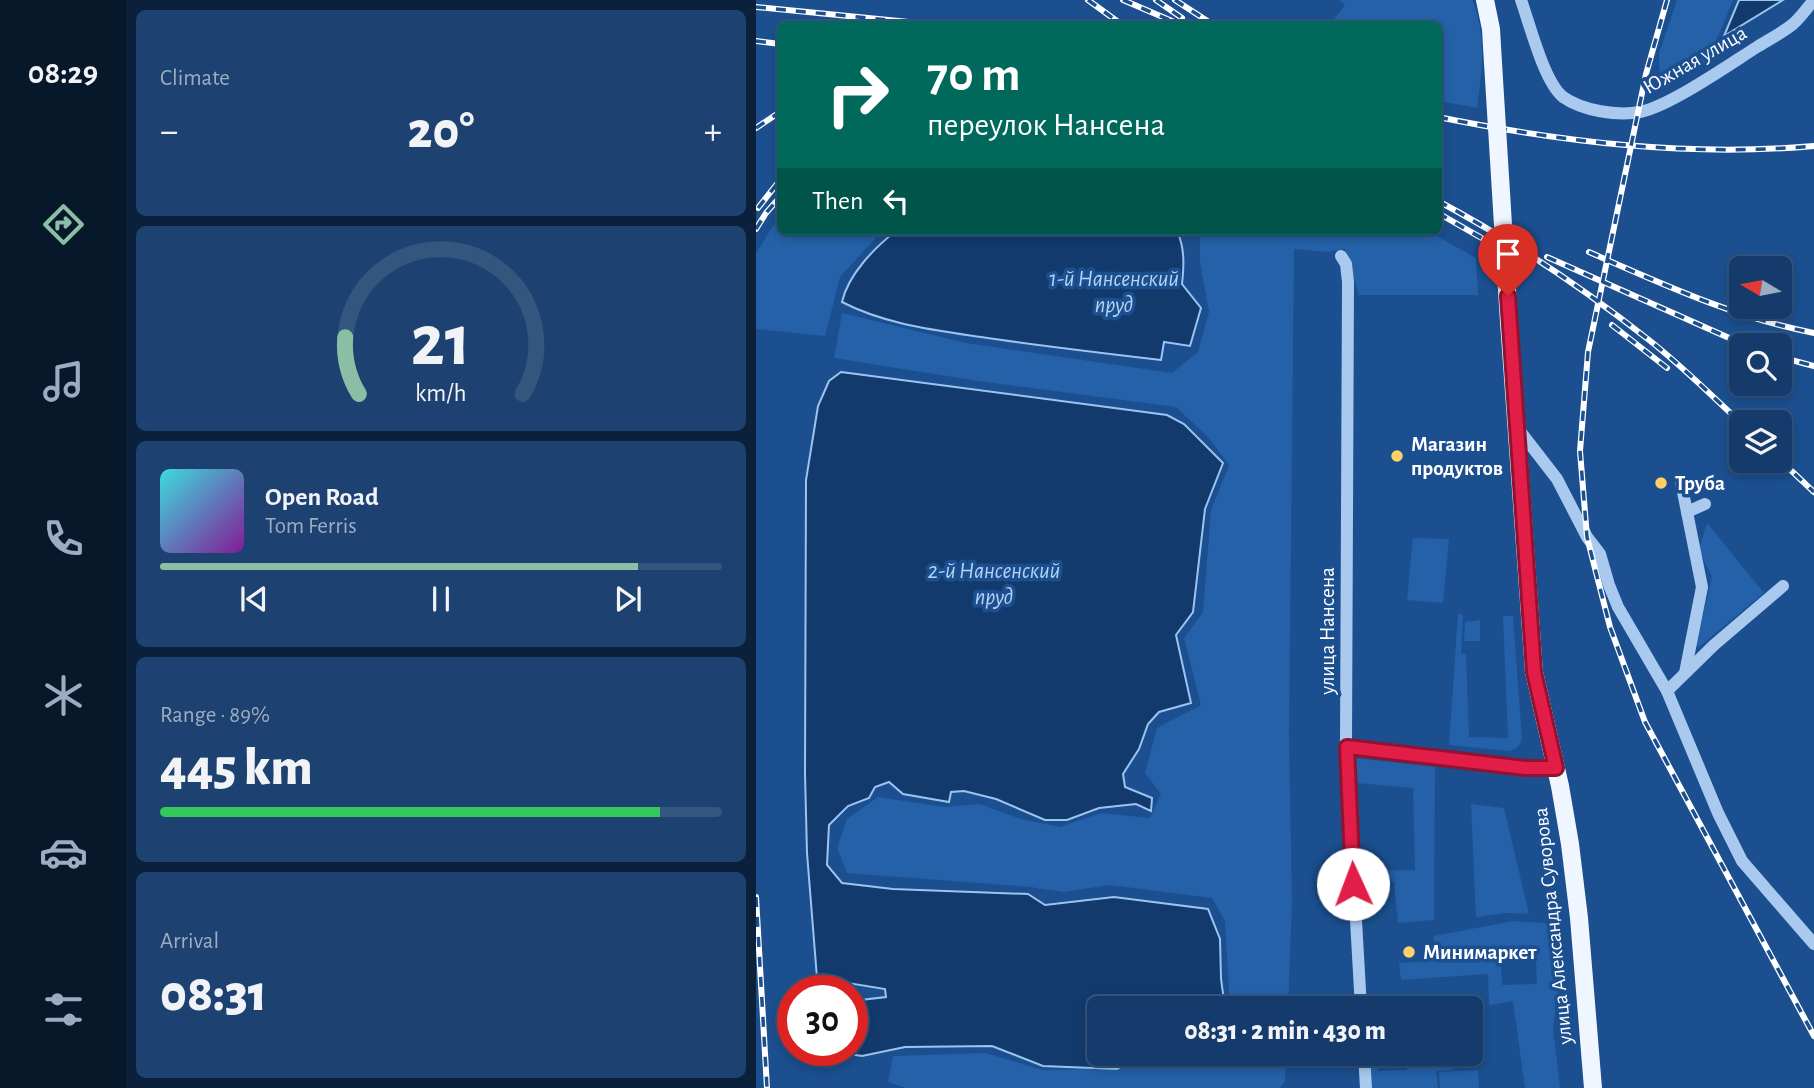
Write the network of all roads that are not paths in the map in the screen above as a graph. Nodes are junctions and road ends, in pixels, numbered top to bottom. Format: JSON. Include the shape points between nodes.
{"nodes":[{"id":1,"x":1485,"y":0,"type":"edge"},
{"id":2,"x":1521,"y":0,"type":"edge"},
{"id":3,"x":1814,"y":0,"type":"edge"},
{"id":4,"x":1341,"y":256,"type":"dead end"},
{"id":5,"x":1516,"y":426,"type":"junction"},
{"id":6,"x":1681,"y":482,"type":"dead end"},
{"id":7,"x":1705,"y":504,"type":"dead end"},
{"id":8,"x":1687,"y":512,"type":"junction"},
{"id":9,"x":1783,"y":586,"type":"dead end"},
{"id":10,"x":1682,"y":621,"type":"dead end"},
{"id":11,"x":1690,"y":639,"type":"junction"},
{"id":12,"x":1685,"y":673,"type":"junction"},
{"id":13,"x":1667,"y":691,"type":"junction"},
{"id":14,"x":1347,"y":747,"type":"junction"},
{"id":15,"x":1556,"y":768,"type":"junction"},
{"id":16,"x":1814,"y":944,"type":"edge"},
{"id":17,"x":1360,"y":996,"type":"edge"},
{"id":18,"x":1365,"y":1066,"type":"edge"},
{"id":19,"x":1366,"y":1088,"type":"edge"},
{"id":20,"x":1593,"y":1088,"type":"edge"}],
"edges":[{"from":1,"to":5,"type":"main road","name":"улица Александра Суворова","bridge":true,"via":[[1491,29]]},
{"from":2,"to":3,"type":"street","name":"Южная улица","via":[[1552,85],[1577,105],[1620,112],[1640,112],[1659,105],[1726,67],[1793,24]]},
{"from":4,"to":14,"type":"street","name":"улица Нансена","via":[[1349,282]]},
{"from":5,"to":13,"type":"street","via":[[1557,479],[1600,554],[1618,607]]},
{"from":5,"to":15,"type":"main road","name":"улица Александра Суворова","via":[[1534,672]]},
{"from":6,"to":8,"type":"street"},
{"from":7,"to":8,"type":"street"},
{"from":8,"to":11,"type":"street","via":[[1702,587]]},
{"from":9,"to":12,"type":"street"},
{"from":10,"to":11,"type":"street"},
{"from":11,"to":12,"type":"street"},
{"from":12,"to":13,"type":"street"},
{"from":13,"to":16,"type":"street","via":[[1742,861]]},
{"from":14,"to":15,"type":"street"},
{"from":14,"to":17,"type":"street","name":"улица Нансена"},
{"from":15,"to":20,"type":"main road","name":"улица Александра Суворова","via":[[1577,906]]},
{"from":18,"to":19,"type":"street"}]}
